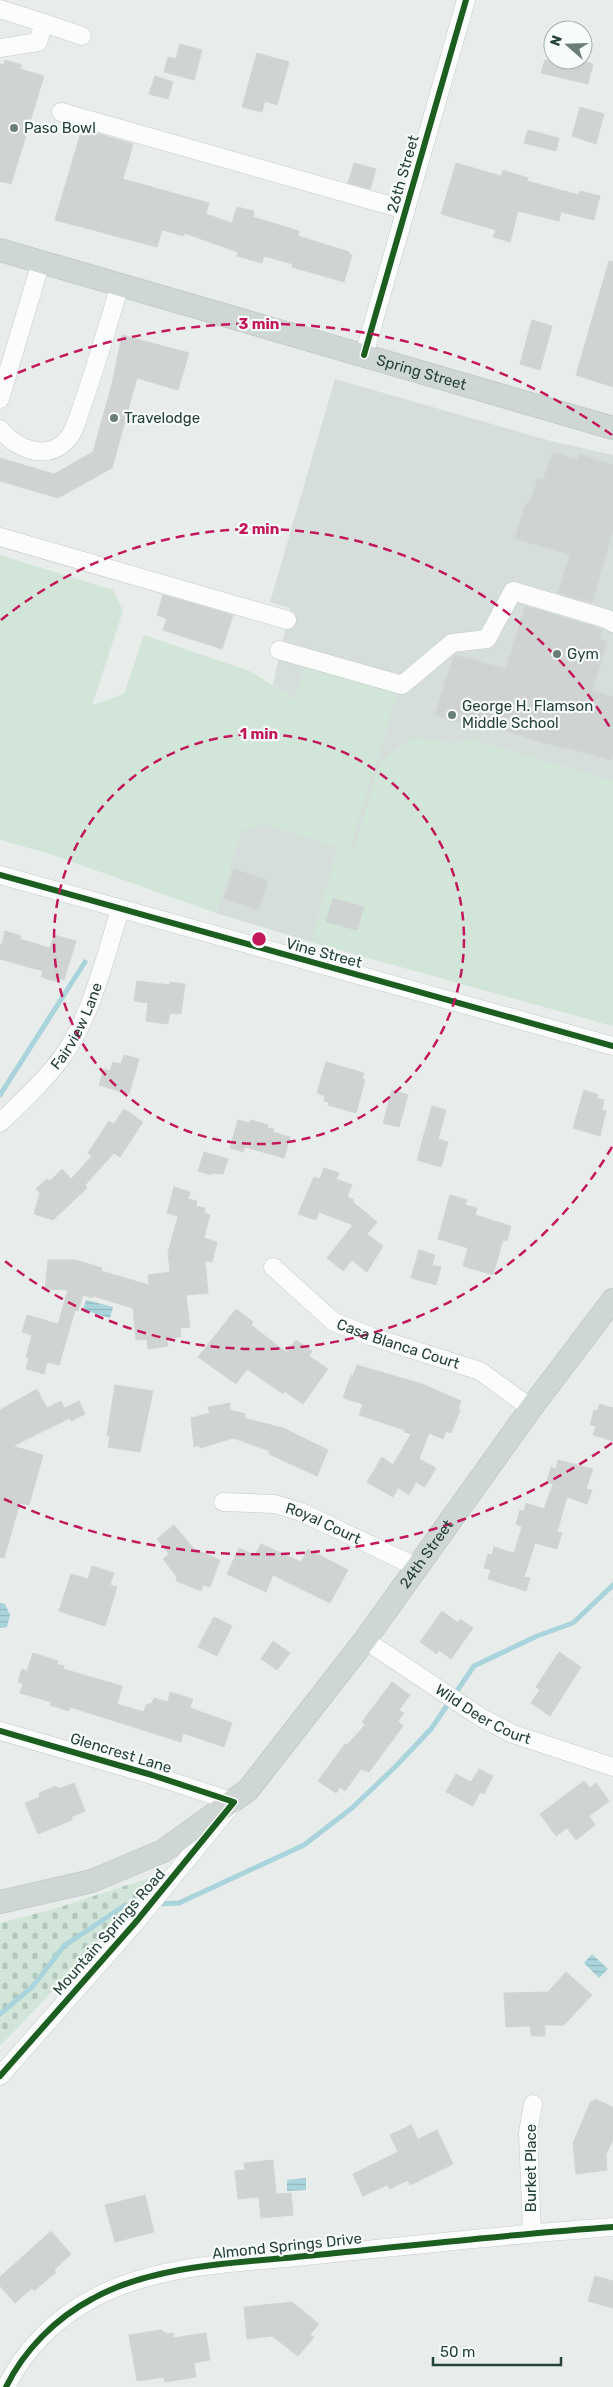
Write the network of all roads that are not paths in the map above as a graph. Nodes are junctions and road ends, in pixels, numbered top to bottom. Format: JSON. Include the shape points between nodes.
{"nodes":[{"id":1,"x":466,"y":0,"type":"edge"},
{"id":2,"x":0,"y":9,"type":"edge"},
{"id":3,"x":44,"y":23,"type":"junction"},
{"id":4,"x":82,"y":36,"type":"dead end"},
{"id":5,"x":0,"y":48,"type":"edge"},
{"id":6,"x":60,"y":112,"type":"dead end"},
{"id":7,"x":406,"y":210,"type":"junction"},
{"id":8,"x":0,"y":250,"type":"edge"},
{"id":9,"x":41,"y":262,"type":"junction"},
{"id":10,"x":120,"y":284,"type":"junction"},
{"id":11,"x":364,"y":355,"type":"junction"},
{"id":12,"x":0,"y":400,"type":"edge"},
{"id":13,"x":613,"y":428,"type":"edge"},
{"id":14,"x":0,"y":429,"type":"edge"},
{"id":15,"x":0,"y":537,"type":"edge"},
{"id":16,"x":287,"y":620,"type":"dead end"},
{"id":17,"x":613,"y":623,"type":"edge"},
{"id":18,"x":279,"y":650,"type":"dead end"},
{"id":19,"x":0,"y":875,"type":"edge"},
{"id":20,"x":120,"y":910,"type":"junction"},
{"id":21,"x":613,"y":1046,"type":"edge"},
{"id":22,"x":0,"y":1123,"type":"edge"},
{"id":23,"x":273,"y":1267,"type":"dead end"},
{"id":24,"x":613,"y":1300,"type":"edge"},
{"id":25,"x":531,"y":1408,"type":"junction"},
{"id":26,"x":223,"y":1502,"type":"dead end"},
{"id":27,"x":417,"y":1567,"type":"junction"},
{"id":28,"x":365,"y":1640,"type":"junction"},
{"id":29,"x":0,"y":1731,"type":"edge"},
{"id":30,"x":613,"y":1767,"type":"edge"},
{"id":31,"x":234,"y":1802,"type":"junction"},
{"id":32,"x":0,"y":1902,"type":"edge"},
{"id":33,"x":0,"y":2076,"type":"edge"},
{"id":34,"x":533,"y":2104,"type":"dead end"},
{"id":35,"x":613,"y":2227,"type":"edge"},
{"id":36,"x":532,"y":2233,"type":"junction"},
{"id":37,"x":6,"y":2387,"type":"edge"}],
"edges":[{"from":1,"to":7,"type":"street","name":"26th Street"},
{"from":2,"to":3,"type":"street"},
{"from":3,"to":4,"type":"street"},
{"from":3,"to":5,"type":"street","via":[[38,42]]},
{"from":6,"to":7,"type":"street"},
{"from":7,"to":11,"type":"street","name":"26th Street"},
{"from":8,"to":9,"type":"main road","name":"Spring Street"},
{"from":9,"to":10,"type":"main road","name":"Spring Street"},
{"from":9,"to":12,"type":"street"},
{"from":10,"to":11,"type":"main road","name":"Spring Street"},
{"from":10,"to":14,"type":"street","via":[[72,433],[65,442],[39,452],[10,441]]},
{"from":11,"to":13,"type":"main road","name":"Spring Street"},
{"from":15,"to":16,"type":"street"},
{"from":17,"to":18,"type":"street","via":[[513,591],[487,639],[452,643],[402,684]]},
{"from":19,"to":20,"type":"street","name":"Vine Street"},
{"from":20,"to":21,"type":"street","name":"Vine Street"},
{"from":20,"to":22,"type":"street","name":"Fairview Lane","via":[[91,999],[65,1052],[45,1078]]},
{"from":23,"to":25,"type":"street","name":"Casa Blanca Court","via":[[334,1322],[480,1371]]},
{"from":24,"to":25,"type":"main road","name":"24th Street"},
{"from":25,"to":27,"type":"main road","name":"24th Street"},
{"from":26,"to":27,"type":"street","name":"Royal Court","via":[[275,1504],[300,1512]]},
{"from":27,"to":28,"type":"main road","name":"24th Street"},
{"from":28,"to":30,"type":"street","name":"Wild Deer Court","via":[[482,1718],[513,1734]]},
{"from":28,"to":31,"type":"main road","name":"24th Street","via":[[248,1790]]},
{"from":29,"to":31,"type":"street","name":"Glencrest Lane","via":[[152,1774]]},
{"from":31,"to":32,"type":"main road","name":"24th Street","via":[[163,1851],[92,1881]]},
{"from":31,"to":33,"type":"street","name":"Mountain Springs Road","via":[[136,1924]]},
{"from":34,"to":36,"type":"street","name":"Burket Place","via":[[528,2133]]},
{"from":35,"to":36,"type":"street","name":"Almond Springs Drive"},
{"from":36,"to":37,"type":"street","name":"Almond Springs Drive","via":[[198,2268],[133,2281],[92,2299],[56,2323],[32,2348]]}]}
